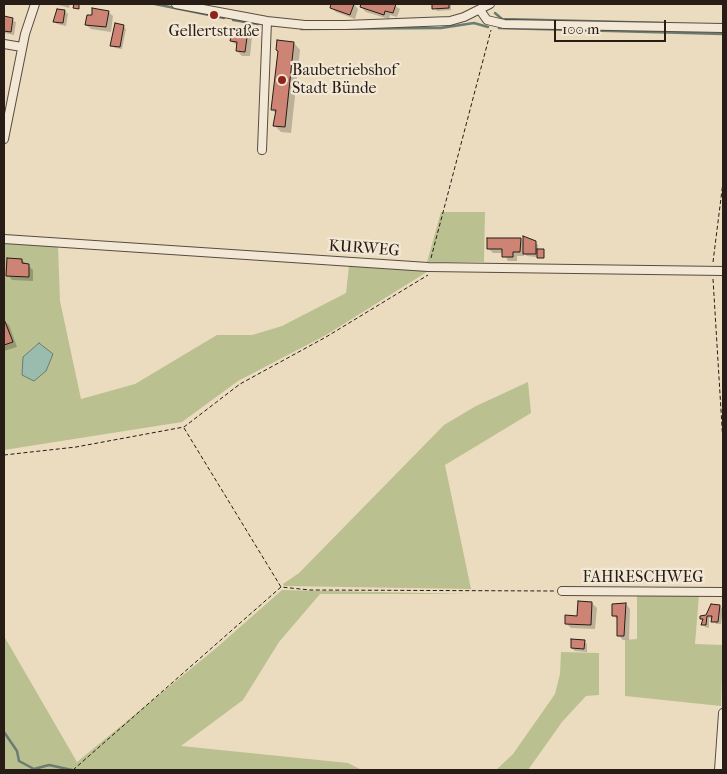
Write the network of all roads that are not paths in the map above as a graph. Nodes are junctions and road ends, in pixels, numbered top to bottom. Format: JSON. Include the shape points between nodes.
{"nodes":[{"id":1,"x":35,"y":4,"type":"edge"},
{"id":2,"x":176,"y":4,"type":"edge"},
{"id":3,"x":490,"y":4,"type":"edge"},
{"id":4,"x":476,"y":9,"type":"edge"},
{"id":5,"x":268,"y":21,"type":"junction"},
{"id":6,"x":723,"y":28,"type":"edge"},
{"id":7,"x":4,"y":44,"type":"edge"},
{"id":8,"x":22,"y":47,"type":"junction"},
{"id":9,"x":4,"y":138,"type":"edge"},
{"id":10,"x":262,"y":150,"type":"dead end"},
{"id":11,"x":4,"y":239,"type":"edge"},
{"id":12,"x":723,"y":271,"type":"edge"},
{"id":13,"x":562,"y":592,"type":"road end"},
{"id":14,"x":723,"y":592,"type":"edge"},
{"id":15,"x":723,"y":714,"type":"edge"},
{"id":16,"x":719,"y":770,"type":"edge"}],
"edges":[{"from":1,"to":8,"type":"street"},
{"from":2,"to":5,"type":"street"},
{"from":3,"to":4,"type":"street"},
{"from":4,"to":5,"type":"street","via":[[450,21],[437,22],[305,25]]},
{"from":4,"to":6,"type":"street","via":[[493,22]]},
{"from":5,"to":10,"type":"street"},
{"from":7,"to":8,"type":"street"},
{"from":8,"to":9,"type":"street"},
{"from":11,"to":12,"type":"street","name":"KURWEG","via":[[439,268]]},
{"from":13,"to":14,"type":"street","name":"FAHRESCHWEG"},
{"from":15,"to":16,"type":"street"}]}
